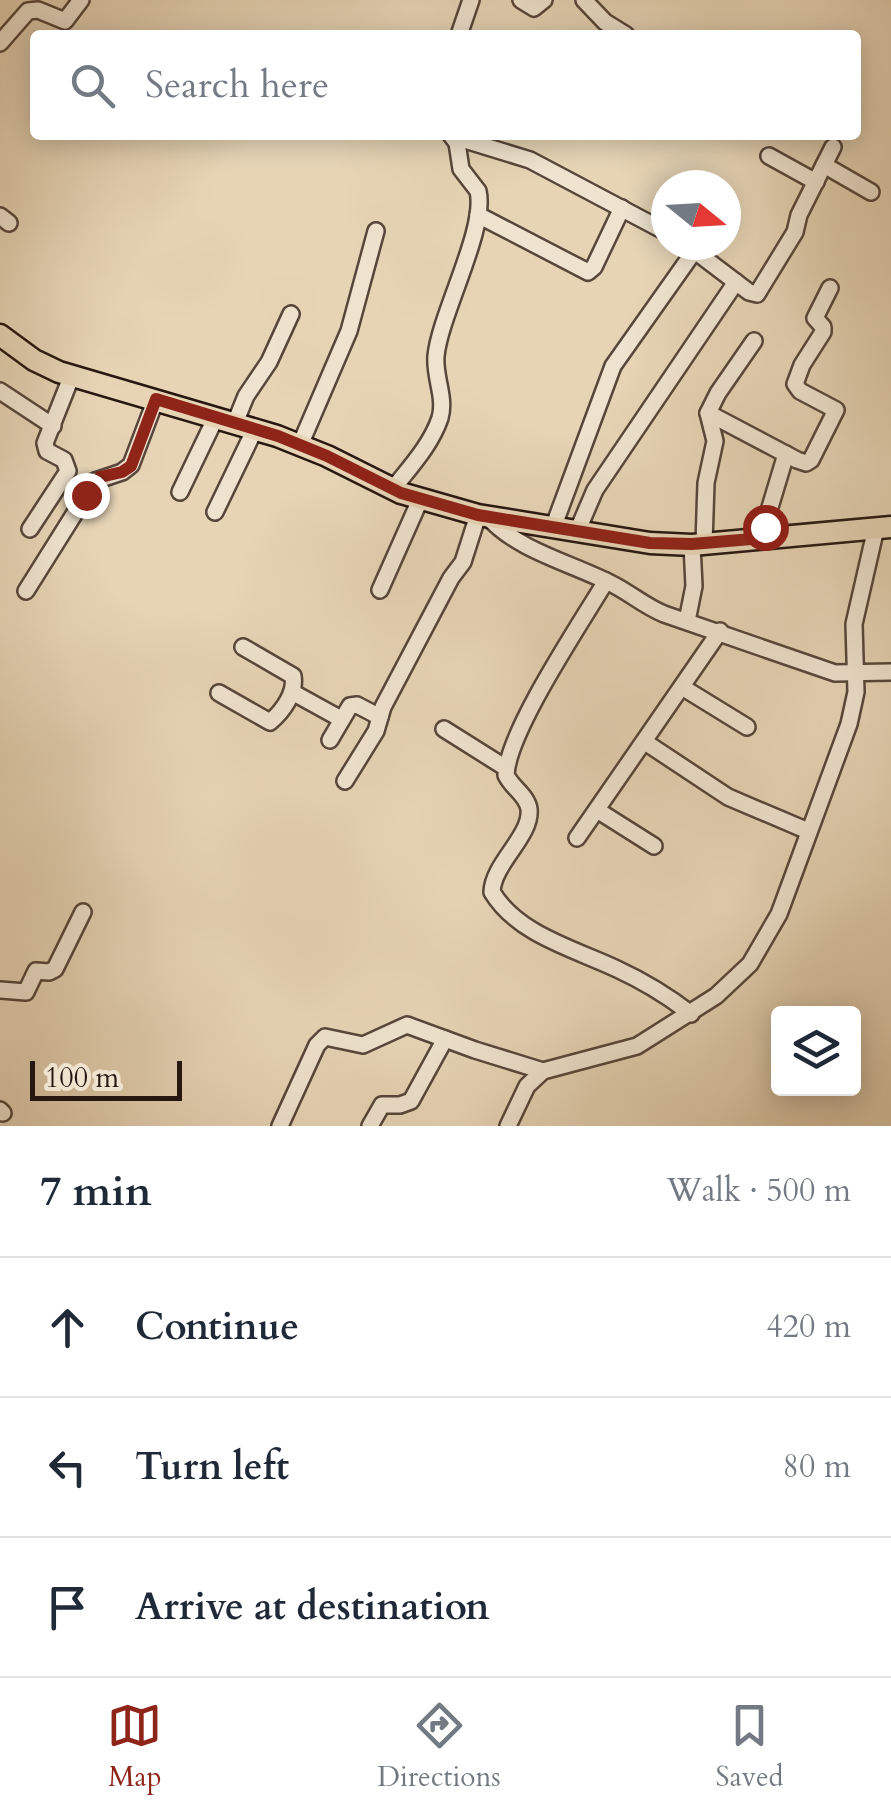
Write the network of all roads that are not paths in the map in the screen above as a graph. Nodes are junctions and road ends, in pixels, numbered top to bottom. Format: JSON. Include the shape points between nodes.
{"nodes":[{"id":1,"x":81,"y":0,"type":"edge"},
{"id":2,"x":471,"y":0,"type":"edge"},
{"id":3,"x":522,"y":0,"type":"edge"},
{"id":4,"x":544,"y":0,"type":"edge"},
{"id":5,"x":584,"y":0,"type":"edge"},
{"id":6,"x":461,"y":30,"type":"edge"},
{"id":7,"x":618,"y":30,"type":"edge"},
{"id":8,"x":0,"y":43,"type":"edge"},
{"id":9,"x":454,"y":140,"type":"edge"},
{"id":10,"x":465,"y":140,"type":"edge"},
{"id":11,"x":833,"y":147,"type":"dead end"},
{"id":12,"x":769,"y":156,"type":"dead end"},
{"id":13,"x":824,"y":165,"type":"junction"},
{"id":14,"x":816,"y":182,"type":"junction"},
{"id":15,"x":871,"y":192,"type":"dead end"},
{"id":16,"x":622,"y":208,"type":"junction"},
{"id":17,"x":478,"y":216,"type":"junction"},
{"id":18,"x":651,"y":224,"type":"edge"},
{"id":19,"x":376,"y":231,"type":"dead end"},
{"id":20,"x":682,"y":260,"type":"edge"},
{"id":21,"x":708,"y":260,"type":"edge"},
{"id":22,"x":736,"y":282,"type":"junction"},
{"id":23,"x":830,"y":288,"type":"dead end"},
{"id":24,"x":291,"y":314,"type":"dead end"},
{"id":25,"x":0,"y":335,"type":"edge"},
{"id":26,"x":754,"y":341,"type":"dead end"},
{"id":27,"x":69,"y":386,"type":"junction"},
{"id":28,"x":0,"y":392,"type":"edge"},
{"id":29,"x":156,"y":399,"type":"junction"},
{"id":30,"x":708,"y":413,"type":"junction"},
{"id":31,"x":236,"y":423,"type":"junction"},
{"id":32,"x":53,"y":426,"type":"junction"},
{"id":33,"x":300,"y":445,"type":"junction"},
{"id":34,"x":786,"y":454,"type":"junction"},
{"id":35,"x":393,"y":489,"type":"junction"},
{"id":36,"x":180,"y":492,"type":"dead end"},
{"id":37,"x":420,"y":500,"type":"junction"},
{"id":38,"x":215,"y":512,"type":"dead end"},
{"id":39,"x":482,"y":515,"type":"junction"},
{"id":40,"x":884,"y":527,"type":"edge"},
{"id":41,"x":553,"y":528,"type":"junction"},
{"id":42,"x":30,"y":529,"type":"dead end"},
{"id":43,"x":577,"y":532,"type":"junction"},
{"id":44,"x":765,"y":538,"type":"junction"},
{"id":45,"x":698,"y":544,"type":"junction"},
{"id":46,"x":606,"y":580,"type":"junction"},
{"id":47,"x":380,"y":590,"type":"dead end"},
{"id":48,"x":26,"y":591,"type":"dead end"},
{"id":49,"x":687,"y":622,"type":"junction"},
{"id":50,"x":720,"y":631,"type":"junction"},
{"id":51,"x":242,"y":647,"type":"dead end"},
{"id":52,"x":855,"y":672,"type":"junction"},
{"id":53,"x":891,"y":672,"type":"edge"},
{"id":54,"x":682,"y":687,"type":"junction"},
{"id":55,"x":292,"y":692,"type":"junction"},
{"id":56,"x":219,"y":693,"type":"dead end"},
{"id":57,"x":380,"y":717,"type":"junction"},
{"id":58,"x":341,"y":719,"type":"junction"},
{"id":59,"x":747,"y":727,"type":"dead end"},
{"id":60,"x":444,"y":730,"type":"dead end"},
{"id":61,"x":330,"y":740,"type":"dead end"},
{"id":62,"x":645,"y":742,"type":"junction"},
{"id":63,"x":506,"y":768,"type":"junction"},
{"id":64,"x":345,"y":780,"type":"dead end"},
{"id":65,"x":596,"y":810,"type":"junction"},
{"id":66,"x":808,"y":831,"type":"junction"},
{"id":67,"x":577,"y":838,"type":"dead end"},
{"id":68,"x":654,"y":846,"type":"dead end"},
{"id":69,"x":83,"y":912,"type":"dead end"},
{"id":70,"x":0,"y":990,"type":"edge"},
{"id":71,"x":691,"y":1014,"type":"junction"},
{"id":72,"x":445,"y":1038,"type":"junction"},
{"id":73,"x":543,"y":1071,"type":"junction"},
{"id":74,"x":280,"y":1126,"type":"edge"},
{"id":75,"x":370,"y":1126,"type":"edge"},
{"id":76,"x":508,"y":1126,"type":"edge"}],
"edges":[{"from":1,"to":8,"type":"street","via":[[65,21],[31,9]]},
{"from":2,"to":6,"type":"street"},
{"from":3,"to":4,"type":"street","via":[[534,8]]},
{"from":5,"to":7,"type":"street"},
{"from":9,"to":17,"type":"street","via":[[461,169],[478,191]]},
{"from":10,"to":16,"type":"street","via":[[530,160]]},
{"from":11,"to":13,"type":"street"},
{"from":12,"to":14,"type":"street"},
{"from":13,"to":14,"type":"street"},
{"from":13,"to":15,"type":"street"},
{"from":14,"to":22,"type":"street","via":[[760,292]]},
{"from":16,"to":17,"type":"street","via":[[588,272]]},
{"from":16,"to":18,"type":"street"},
{"from":17,"to":35,"type":"street","via":[[436,356],[440,418]]},
{"from":19,"to":33,"type":"street","via":[[349,331]]},
{"from":20,"to":41,"type":"street","via":[[613,366]]},
{"from":21,"to":22,"type":"street"},
{"from":22,"to":43,"type":"street","via":[[595,490]]},
{"from":23,"to":34,"type":"street","via":[[815,318],[824,332],[795,384],[836,413],[811,460]]},
{"from":24,"to":31,"type":"street"},
{"from":25,"to":27,"type":"main road"},
{"from":26,"to":30,"type":"street"},
{"from":27,"to":29,"type":"main road"},
{"from":27,"to":32,"type":"street"},
{"from":28,"to":32,"type":"street"},
{"from":29,"to":31,"type":"main road"},
{"from":29,"to":48,"type":"street","via":[[131,466],[95,481]]},
{"from":30,"to":34,"type":"street"},
{"from":30,"to":45,"type":"street","via":[[715,442]]},
{"from":31,"to":33,"type":"main road"},
{"from":31,"to":36,"type":"street"},
{"from":31,"to":38,"type":"street"},
{"from":32,"to":42,"type":"street","via":[[45,447],[68,471]]},
{"from":33,"to":35,"type":"main road"},
{"from":34,"to":44,"type":"street"},
{"from":35,"to":37,"type":"main road"},
{"from":37,"to":39,"type":"main road"},
{"from":37,"to":47,"type":"street"},
{"from":39,"to":41,"type":"main road"},
{"from":39,"to":46,"type":"street","via":[[521,543]]},
{"from":39,"to":57,"type":"street"},
{"from":40,"to":44,"type":"main road"},
{"from":40,"to":52,"type":"street","via":[[854,624]]},
{"from":41,"to":43,"type":"main road"},
{"from":43,"to":45,"type":"main road"},
{"from":44,"to":45,"type":"main road"},
{"from":45,"to":49,"type":"street"},
{"from":46,"to":49,"type":"street"},
{"from":46,"to":63,"type":"street"},
{"from":49,"to":50,"type":"street"},
{"from":50,"to":52,"type":"street","via":[[824,670]]},
{"from":50,"to":54,"type":"street"},
{"from":51,"to":55,"type":"street","via":[[290,673]]},
{"from":52,"to":53,"type":"street"},
{"from":52,"to":66,"type":"street","via":[[849,724]]},
{"from":54,"to":59,"type":"street"},
{"from":54,"to":62,"type":"street"},
{"from":55,"to":56,"type":"street","via":[[270,722]]},
{"from":55,"to":58,"type":"street"},
{"from":57,"to":58,"type":"street","via":[[353,705]]},
{"from":57,"to":64,"type":"street"},
{"from":58,"to":61,"type":"street"},
{"from":60,"to":63,"type":"street"},
{"from":62,"to":65,"type":"street"},
{"from":62,"to":66,"type":"street","via":[[728,796]]},
{"from":63,"to":71,"type":"street","via":[[530,812],[495,877],[494,898],[538,934],[639,980]]},
{"from":65,"to":67,"type":"street"},
{"from":65,"to":68,"type":"street"},
{"from":66,"to":71,"type":"street","via":[[760,952]]},
{"from":69,"to":70,"type":"street","via":[[55,969],[36,971],[26,992]]},
{"from":71,"to":73,"type":"street","via":[[637,1046]]},
{"from":72,"to":73,"type":"street"},
{"from":72,"to":74,"type":"street","via":[[408,1025],[363,1045],[325,1037]]},
{"from":72,"to":75,"type":"street","via":[[411,1101],[382,1105]]},
{"from":73,"to":76,"type":"street","via":[[527,1086]]}]}
